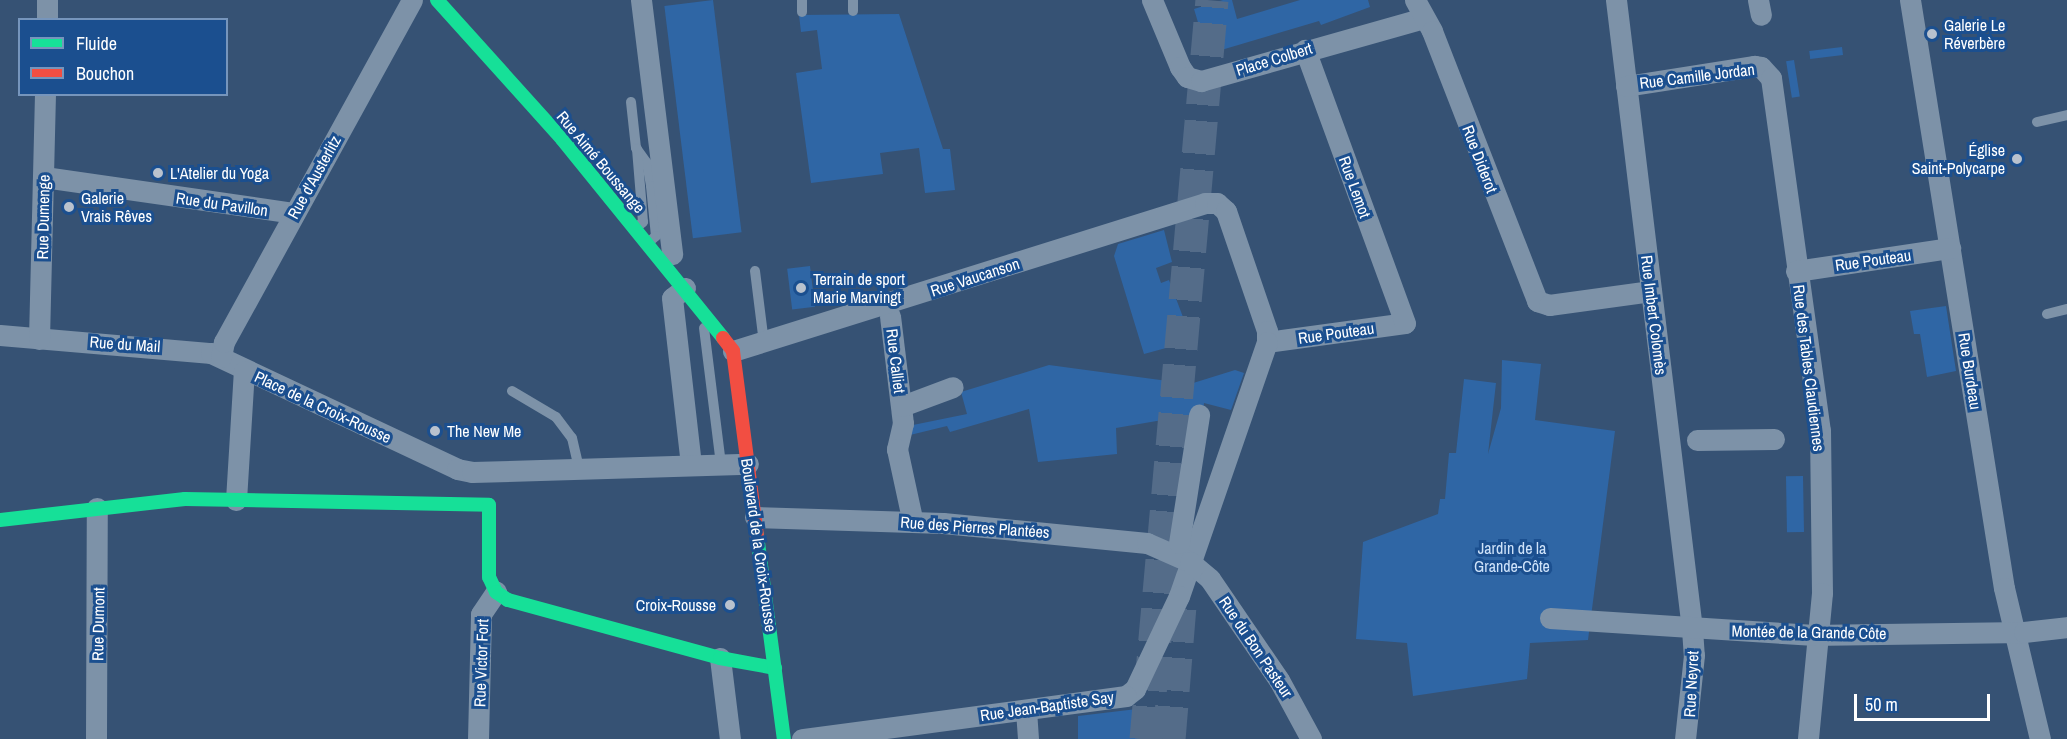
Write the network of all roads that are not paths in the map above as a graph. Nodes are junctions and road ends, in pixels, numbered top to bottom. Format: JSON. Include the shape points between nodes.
{"nodes":[{"id":1,"x":47,"y":0,"type":"edge"},
{"id":2,"x":412,"y":0,"type":"edge"},
{"id":3,"x":437,"y":0,"type":"edge"},
{"id":4,"x":641,"y":0,"type":"edge"},
{"id":5,"x":802,"y":0,"type":"edge"},
{"id":6,"x":1152,"y":0,"type":"edge"},
{"id":7,"x":1616,"y":0,"type":"edge"},
{"id":8,"x":1910,"y":0,"type":"edge"},
{"id":9,"x":1420,"y":9,"type":"edge"},
{"id":10,"x":802,"y":12,"type":"dead end"},
{"id":11,"x":47,"y":18,"type":"edge"},
{"id":12,"x":1305,"y":50,"type":"junction"},
{"id":13,"x":1767,"y":71,"type":"joint"},
{"id":14,"x":1626,"y":86,"type":"junction"},
{"id":15,"x":45,"y":96,"type":"edge"},
{"id":16,"x":631,"y":102,"type":"dead end"},
{"id":17,"x":2067,"y":115,"type":"edge"},
{"id":18,"x":2037,"y":122,"type":"dead end"},
{"id":19,"x":636,"y":148,"type":"junction"},
{"id":20,"x":44,"y":177,"type":"junction"},
{"id":21,"x":294,"y":213,"type":"junction"},
{"id":22,"x":635,"y":228,"type":"junction"},
{"id":23,"x":648,"y":243,"type":"junction"},
{"id":24,"x":1950,"y":248,"type":"junction"},
{"id":25,"x":672,"y":254,"type":"dead end"},
{"id":26,"x":755,"y":271,"type":"dead end"},
{"id":27,"x":1796,"y":271,"type":"junction"},
{"id":28,"x":685,"y":288,"type":"junction"},
{"id":29,"x":1651,"y":291,"type":"junction"},
{"id":30,"x":701,"y":307,"type":"junction"},
{"id":31,"x":2067,"y":309,"type":"edge"},
{"id":32,"x":2047,"y":315,"type":"dead end"},
{"id":33,"x":891,"y":316,"type":"dead end"},
{"id":34,"x":1405,"y":323,"type":"joint"},
{"id":35,"x":0,"y":335,"type":"edge"},
{"id":36,"x":39,"y":339,"type":"junction"},
{"id":37,"x":772,"y":340,"type":"junction"},
{"id":38,"x":1267,"y":342,"type":"junction"},
{"id":39,"x":734,"y":351,"type":"junction"},
{"id":40,"x":221,"y":357,"type":"junction"},
{"id":41,"x":244,"y":371,"type":"junction"},
{"id":42,"x":953,"y":387,"type":"dead end"},
{"id":43,"x":512,"y":391,"type":"dead end"},
{"id":44,"x":902,"y":406,"type":"junction"},
{"id":45,"x":1199,"y":415,"type":"dead end"},
{"id":46,"x":1774,"y":439,"type":"dead end"},
{"id":47,"x":1686,"y":440,"type":"dead end"},
{"id":48,"x":691,"y":464,"type":"junction"},
{"id":49,"x":721,"y":464,"type":"junction"},
{"id":50,"x":748,"y":464,"type":"junction"},
{"id":51,"x":579,"y":468,"type":"junction"},
{"id":52,"x":489,"y":472,"type":"junction"},
{"id":53,"x":236,"y":500,"type":"junction"},
{"id":54,"x":489,"y":504,"type":"junction"},
{"id":55,"x":97,"y":508,"type":"junction"},
{"id":56,"x":911,"y":514,"type":"dead end"},
{"id":57,"x":755,"y":517,"type":"junction"},
{"id":58,"x":0,"y":520,"type":"edge"},
{"id":59,"x":1179,"y":543,"type":"dead end"},
{"id":60,"x":1190,"y":562,"type":"junction"},
{"id":61,"x":496,"y":592,"type":"junction"},
{"id":62,"x":1551,"y":618,"type":"dead end"},
{"id":63,"x":2067,"y":627,"type":"edge"},
{"id":64,"x":1692,"y":629,"type":"junction"},
{"id":65,"x":2014,"y":632,"type":"junction"},
{"id":66,"x":1819,"y":634,"type":"junction"},
{"id":67,"x":720,"y":658,"type":"junction"},
{"id":68,"x":775,"y":668,"type":"junction"},
{"id":69,"x":1026,"y":710,"type":"junction"},
{"id":70,"x":1688,"y":735,"type":"edge"},
{"id":71,"x":96,"y":739,"type":"edge"},
{"id":72,"x":478,"y":739,"type":"edge"},
{"id":73,"x":730,"y":739,"type":"edge"},
{"id":74,"x":784,"y":739,"type":"edge"},
{"id":75,"x":802,"y":739,"type":"edge"},
{"id":76,"x":1028,"y":739,"type":"edge"},
{"id":77,"x":1311,"y":739,"type":"edge"},
{"id":78,"x":1808,"y":739,"type":"edge"},
{"id":79,"x":2040,"y":739,"type":"edge"}],
"edges":[{"from":1,"to":11,"type":"street"},
{"from":2,"to":21,"type":"street","name":"Rue d'Austerlitz"},
{"from":3,"to":22,"type":"street","name":"Rue Aimé Boussange"},
{"from":4,"to":25,"type":"street"},
{"from":5,"to":10,"type":"lane"},
{"from":6,"to":12,"type":"street","name":"Place Colbert","via":[[1187,77],[1201,81]]},
{"from":7,"to":14,"type":"street","name":"Rue Imbert Colomès"},
{"from":8,"to":24,"type":"street","name":"Rue Burdeau"},
{"from":9,"to":12,"type":"street","name":"Place Colbert"},
{"from":9,"to":29,"type":"street","name":"Rue Diderot","via":[[1537,301],[1549,305]]},
{"from":12,"to":34,"type":"street","name":"Rue Lemot"},
{"from":13,"to":14,"type":"street","name":"Rue Camille Jordan","via":[[1754,66]]},
{"from":13,"to":27,"type":"street","name":"Rue des Tables Claudiennes","via":[[1773,83],[1787,157]]},
{"from":14,"to":29,"type":"street","name":"Rue Imbert Colomès"},
{"from":15,"to":20,"type":"street","name":"Rue Dumenge"},
{"from":16,"to":19,"type":"lane"},
{"from":17,"to":18,"type":"lane"},
{"from":19,"to":22,"type":"lane","via":[[643,222]]},
{"from":19,"to":23,"type":"lane","via":[[647,163],[651,186],[656,236]]},
{"from":20,"to":21,"type":"street","name":"Rue du Pavillon"},
{"from":20,"to":36,"type":"street","name":"Rue Dumenge"},
{"from":21,"to":40,"type":"street","name":"Rue d'Austerlitz","via":[[224,342]]},
{"from":22,"to":23,"type":"street","name":"Rue Aimé Boussange"},
{"from":23,"to":28,"type":"street","name":"Rue Aimé Boussange"},
{"from":24,"to":27,"type":"street","name":"Rue Pouteau"},
{"from":24,"to":65,"type":"street","name":"Rue Burdeau"},
{"from":26,"to":37,"type":"lane"},
{"from":27,"to":66,"type":"street","name":"Rue des Tables Claudiennes","via":[[1820,430]]},
{"from":28,"to":30,"type":"street","name":"Rue Aimé Boussange"},
{"from":28,"to":48,"type":"street","via":[[672,298]]},
{"from":29,"to":64,"type":"street","name":"Rue Imbert Colomès"},
{"from":30,"to":39,"type":"street","name":"Rue Aimé Boussange"},
{"from":30,"to":49,"type":"lane","name":"Boulevard de la Croix-Rousse"},
{"from":31,"to":32,"type":"lane"},
{"from":33,"to":44,"type":"street","name":"Rue Calliet"},
{"from":34,"to":38,"type":"street","name":"Rue Pouteau"},
{"from":35,"to":36,"type":"street","name":"Rue du Mail"},
{"from":36,"to":40,"type":"street","name":"Rue du Mail","via":[[183,349]]},
{"from":37,"to":38,"type":"street","name":"Rue Vaucanson","via":[[1205,203],[1217,203],[1226,211]]},
{"from":37,"to":39,"type":"street","name":"Rue Vaucanson"},
{"from":38,"to":60,"type":"street","name":"Rue Jean-Baptiste Say"},
{"from":39,"to":50,"type":"street","name":"Boulevard de la Croix-Rousse"},
{"from":40,"to":41,"type":"street","name":"Rue du Mail"},
{"from":41,"to":52,"type":"street","name":"Place de la Croix-Rousse","via":[[458,469]]},
{"from":41,"to":53,"type":"street","name":"Place de la Croix-Rousse"},
{"from":42,"to":44,"type":"street","name":"Rue Calliet"},
{"from":43,"to":51,"type":"lane","via":[[556,417],[572,438]]},
{"from":44,"to":56,"type":"street","name":"Rue Calliet","via":[[897,449]]},
{"from":45,"to":59,"type":"street"},
{"from":46,"to":47,"type":"street"},
{"from":48,"to":49,"type":"street","name":"Place de la Croix-Rousse"},
{"from":48,"to":51,"type":"street","name":"Place de la Croix-Rousse"},
{"from":49,"to":50,"type":"street","name":"Place de la Croix-Rousse"},
{"from":50,"to":57,"type":"street","name":"Boulevard de la Croix-Rousse"},
{"from":51,"to":52,"type":"street","name":"Place de la Croix-Rousse"},
{"from":52,"to":54,"type":"street"},
{"from":53,"to":54,"type":"street"},
{"from":53,"to":55,"type":"street","via":[[185,499]]},
{"from":54,"to":61,"type":"street","via":[[489,577]]},
{"from":55,"to":58,"type":"street"},
{"from":55,"to":71,"type":"street","name":"Rue Dumont"},
{"from":57,"to":60,"type":"street","name":"Rue des Pierres Plantées","via":[[943,523],[1124,539],[1147,543]]},
{"from":57,"to":68,"type":"street","name":"Boulevard de la Croix-Rousse"},
{"from":60,"to":69,"type":"street","name":"Rue Jean-Baptiste Say","via":[[1179,596],[1135,689],[1126,696]]},
{"from":60,"to":77,"type":"street","name":"Rue du Bon Pasteur","via":[[1210,579],[1279,680]]},
{"from":61,"to":67,"type":"street","via":[[508,600]]},
{"from":61,"to":72,"type":"street","name":"Rue Victor Fort","via":[[482,614]]},
{"from":62,"to":64,"type":"street","name":"Montée de la Grande Côte"},
{"from":63,"to":65,"type":"street","name":"Montée de la Grande Côte"},
{"from":64,"to":66,"type":"street","name":"Montée de la Grande Côte"},
{"from":64,"to":70,"type":"street","name":"Rue Neyret"},
{"from":65,"to":66,"type":"street","name":"Montée de la Grande Côte"},
{"from":65,"to":79,"type":"street","name":"Rue Burdeau"},
{"from":66,"to":78,"type":"street","name":"Rue des Tables Claudiennes"},
{"from":67,"to":68,"type":"street"},
{"from":67,"to":73,"type":"street"},
{"from":68,"to":74,"type":"street","name":"Boulevard de la Croix-Rousse"},
{"from":69,"to":75,"type":"street","name":"Rue Jean-Baptiste Say"},
{"from":69,"to":76,"type":"street"}]}
